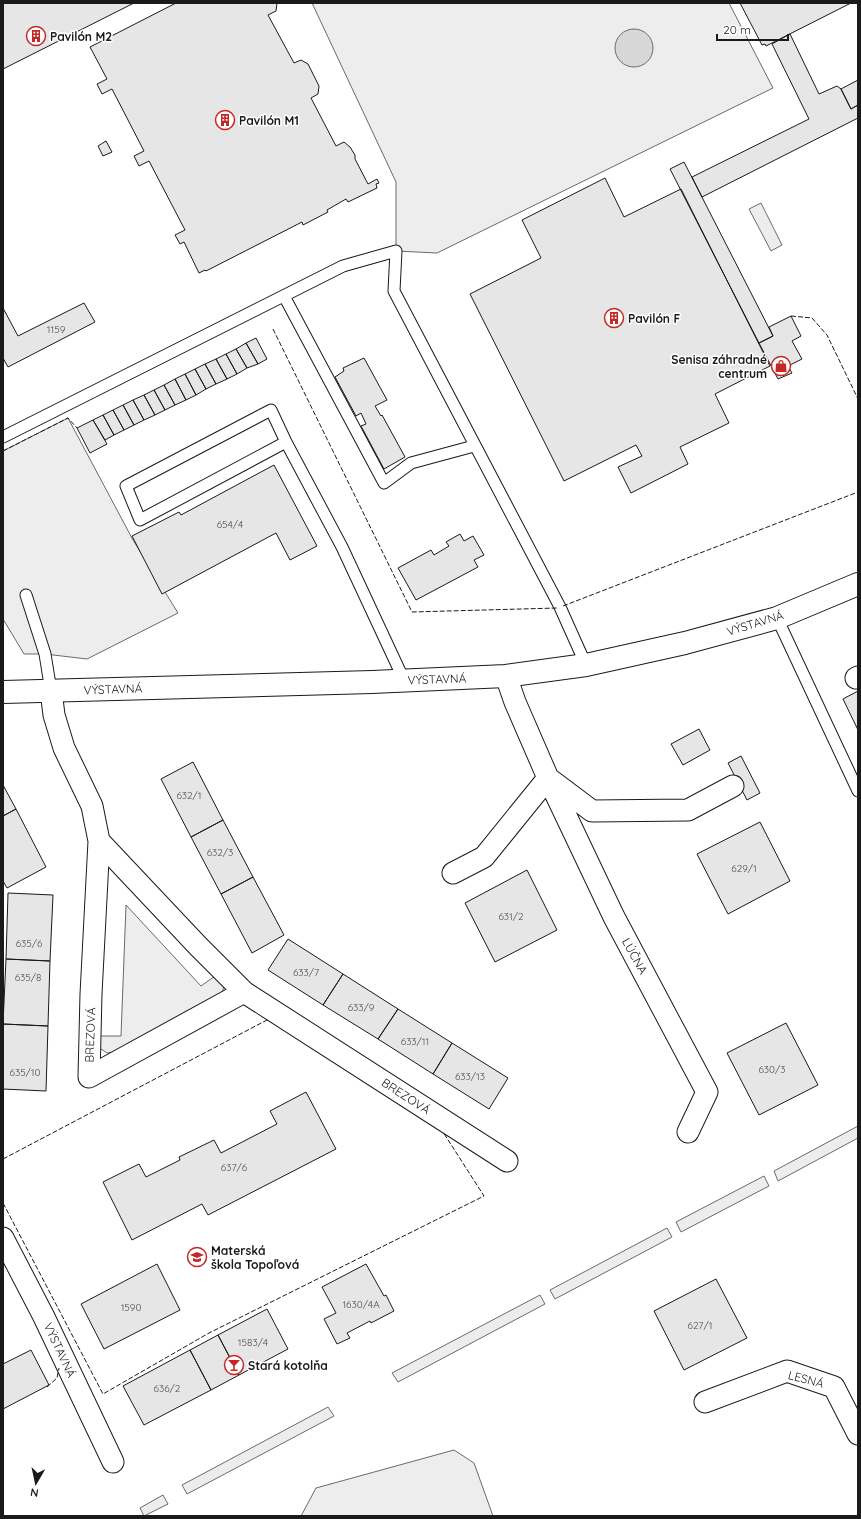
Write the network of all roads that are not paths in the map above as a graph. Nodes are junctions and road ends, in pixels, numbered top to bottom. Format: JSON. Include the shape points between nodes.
{"nodes":[{"id":1,"x":284,"y":296,"type":"junction"},
{"id":2,"x":3,"y":437,"type":"edge"},
{"id":3,"x":286,"y":442,"type":"junction"},
{"id":4,"x":474,"y":446,"type":"junction"},
{"id":5,"x":858,"y":584,"type":"edge"},
{"id":6,"x":26,"y":595,"type":"dead end"},
{"id":7,"x":777,"y":618,"type":"junction"},
{"id":8,"x":586,"y":665,"type":"junction"},
{"id":9,"x":506,"y":676,"type":"junction"},
{"id":10,"x":404,"y":680,"type":"junction"},
{"id":11,"x":51,"y":691,"type":"junction"},
{"id":12,"x":3,"y":692,"type":"edge"},
{"id":13,"x":548,"y":778,"type":"junction"},
{"id":14,"x":733,"y":786,"type":"dead end"},
{"id":15,"x":858,"y":791,"type":"edge"},
{"id":16,"x":99,"y":841,"type":"junction"},
{"id":17,"x":453,"y":873,"type":"dead end"},
{"id":18,"x":244,"y":992,"type":"junction"},
{"id":19,"x":688,"y":1132,"type":"dead end"},
{"id":20,"x":507,"y":1161,"type":"dead end"},
{"id":21,"x":3,"y":1238,"type":"edge"},
{"id":22,"x":706,"y":1402,"type":"dead end"},
{"id":23,"x":858,"y":1434,"type":"edge"},
{"id":24,"x":113,"y":1462,"type":"dead end"}],
"edges":[{"from":1,"to":2,"type":"lane"},
{"from":1,"to":4,"type":"lane","via":[[384,483],[411,463]]},
{"from":1,"to":4,"type":"lane","via":[[343,266],[396,251],[394,291]]},
{"from":3,"to":3,"type":"lane","via":[[140,520],[126,486],[271,410]]},
{"from":3,"to":10,"type":"lane","via":[[342,547]]},
{"from":4,"to":8,"type":"lane","via":[[560,607]]},
{"from":5,"to":7,"type":"street","name":"VÝSTAVNÁ"},
{"from":6,"to":11,"type":"lane","via":[[45,654]]},
{"from":7,"to":8,"type":"street","name":"VÝSTAVNÁ","via":[[685,643]]},
{"from":7,"to":15,"type":"lane"},
{"from":8,"to":9,"type":"street","name":"VÝSTAVNÁ"},
{"from":9,"to":10,"type":"street","name":"VÝSTAVNÁ"},
{"from":9,"to":13,"type":"street","name":"LÚČNA"},
{"from":10,"to":11,"type":"street","name":"VÝSTAVNÁ"},
{"from":11,"to":12,"type":"street","name":"VÝSTAVNÁ"},
{"from":11,"to":16,"type":"street","name":"BREZOVÁ","via":[[54,715],[62,741],[92,806]]},
{"from":13,"to":14,"type":"street","via":[[592,811],[688,810]]},
{"from":13,"to":17,"type":"street","via":[[484,856]]},
{"from":13,"to":19,"type":"street","name":"LÚČNA","via":[[614,917],[707,1092]]},
{"from":16,"to":18,"type":"street","name":"BREZOVÁ"},
{"from":16,"to":18,"type":"street","name":"BREZOVÁ","via":[[89,1077]]},
{"from":18,"to":20,"type":"street","name":"BREZOVÁ"},
{"from":21,"to":24,"type":"street","name":"VÝSTAVNÁ"},
{"from":22,"to":23,"type":"street","name":"LESNÁ","via":[[787,1371],[834,1387]]}]}
